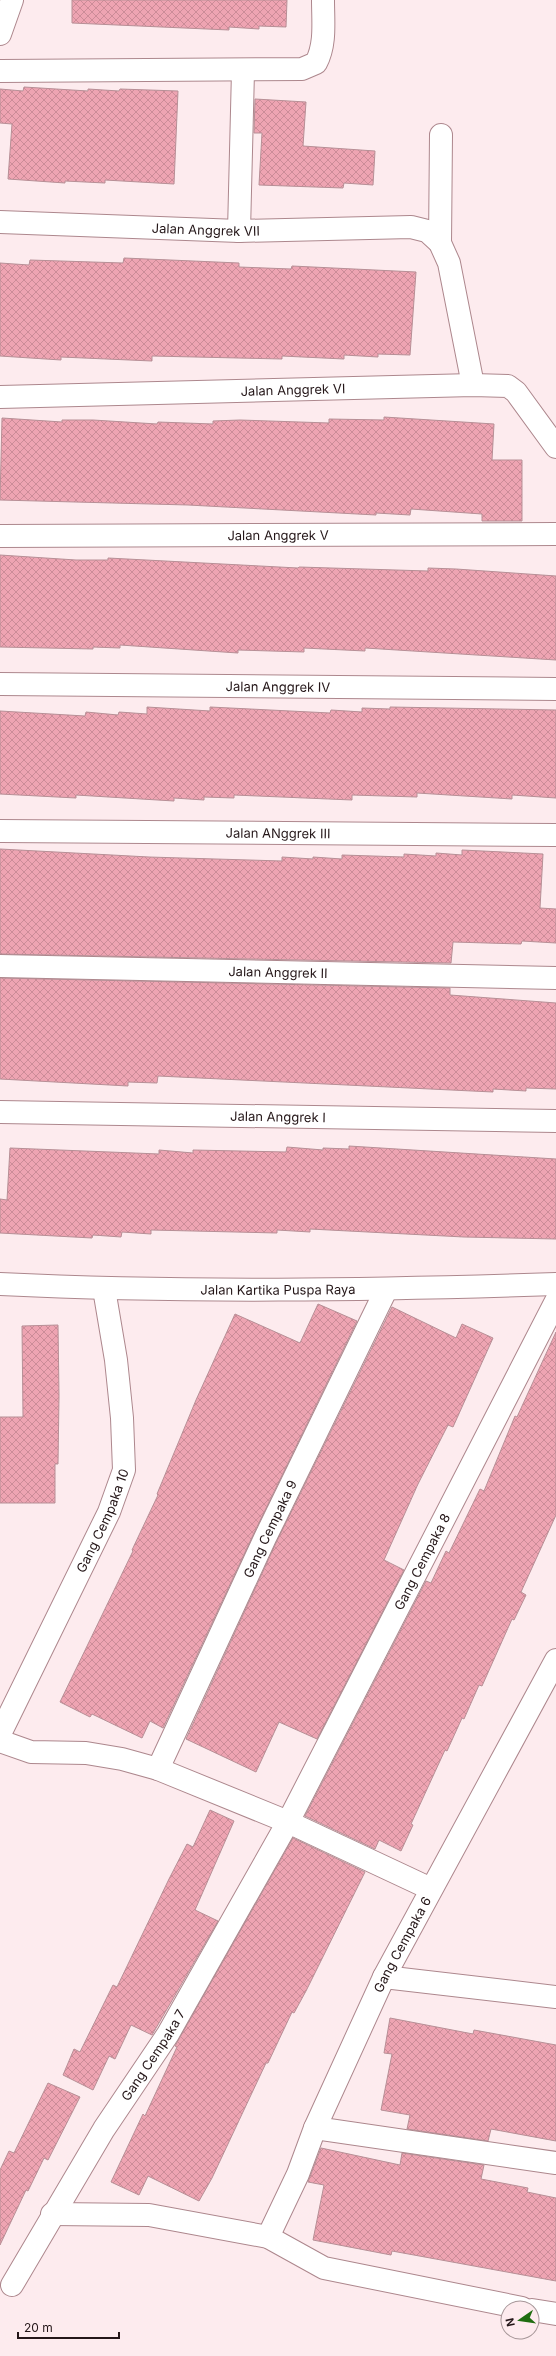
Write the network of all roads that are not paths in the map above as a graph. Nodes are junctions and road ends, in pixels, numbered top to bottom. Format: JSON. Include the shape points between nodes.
{"nodes":[{"id":1,"x":12,"y":0,"type":"edge"},
{"id":2,"x":323,"y":0,"type":"edge"},
{"id":3,"x":0,"y":34,"type":"edge"},
{"id":4,"x":0,"y":71,"type":"edge"},
{"id":5,"x":243,"y":71,"type":"junction"},
{"id":6,"x":441,"y":135,"type":"dead end"},
{"id":7,"x":0,"y":222,"type":"edge"},
{"id":8,"x":239,"y":231,"type":"junction"},
{"id":9,"x":440,"y":242,"type":"junction"},
{"id":10,"x":474,"y":385,"type":"junction"},
{"id":11,"x":0,"y":397,"type":"edge"},
{"id":12,"x":556,"y":447,"type":"edge"},
{"id":13,"x":556,"y":534,"type":"edge"},
{"id":14,"x":0,"y":536,"type":"edge"},
{"id":15,"x":0,"y":684,"type":"edge"},
{"id":16,"x":556,"y":689,"type":"edge"},
{"id":17,"x":0,"y":831,"type":"edge"},
{"id":18,"x":556,"y":835,"type":"edge"},
{"id":19,"x":0,"y":966,"type":"edge"},
{"id":20,"x":556,"y":978,"type":"edge"},
{"id":21,"x":0,"y":1112,"type":"edge"},
{"id":22,"x":556,"y":1121,"type":"edge"},
{"id":23,"x":0,"y":1284,"type":"edge"},
{"id":24,"x":556,"y":1284,"type":"edge"},
{"id":25,"x":104,"y":1289,"type":"junction"},
{"id":26,"x":386,"y":1290,"type":"junction"},
{"id":27,"x":556,"y":1301,"type":"edge"},
{"id":28,"x":556,"y":1660,"type":"edge"},
{"id":29,"x":0,"y":1734,"type":"edge"},
{"id":30,"x":0,"y":1741,"type":"edge"},
{"id":31,"x":158,"y":1769,"type":"junction"},
{"id":32,"x":288,"y":1822,"type":"junction"},
{"id":33,"x":431,"y":1888,"type":"junction"},
{"id":34,"x":384,"y":1977,"type":"junction"},
{"id":35,"x":556,"y":1997,"type":"edge"},
{"id":36,"x":314,"y":2128,"type":"junction"},
{"id":37,"x":556,"y":2163,"type":"edge"},
{"id":38,"x":52,"y":2214,"type":"junction"},
{"id":39,"x":268,"y":2238,"type":"junction"},
{"id":40,"x":12,"y":2285,"type":"dead end"},
{"id":41,"x":500,"y":2304,"type":"edge"},
{"id":42,"x":540,"y":2311,"type":"edge"},
{"id":43,"x":556,"y":2314,"type":"edge"}],
"edges":[{"from":1,"to":3,"type":"street"},
{"from":2,"to":5,"type":"street","via":[[323,37],[321,53],[316,64],[302,69]]},
{"from":4,"to":5,"type":"street"},
{"from":5,"to":8,"type":"street"},
{"from":6,"to":9,"type":"street"},
{"from":7,"to":8,"type":"street","name":"Jalan Anggrek VII"},
{"from":8,"to":9,"type":"street","name":"Jalan Anggrek VII","via":[[411,227],[426,231]]},
{"from":9,"to":10,"type":"street","via":[[449,263]]},
{"from":10,"to":11,"type":"street","name":"Jalan Anggrek VI"},
{"from":10,"to":12,"type":"street","name":"Jalan Anggrek VI","via":[[508,386],[514,389]]},
{"from":13,"to":14,"type":"street","name":"Jalan Anggrek V"},
{"from":15,"to":16,"type":"street","name":"Jalan Anggrek IV"},
{"from":17,"to":18,"type":"street","name":"Jalan ANggrek III"},
{"from":19,"to":20,"type":"street","name":"Jalan Anggrek II"},
{"from":21,"to":22,"type":"street","name":"Jalan Anggrek I"},
{"from":23,"to":25,"type":"street","name":"Jalan Kartika Puspa Raya"},
{"from":24,"to":26,"type":"street","name":"Jalan Kartika Puspa Raya"},
{"from":25,"to":26,"type":"street","name":"Jalan Kartika Puspa Raya"},
{"from":25,"to":29,"type":"street","name":"Gang Cempaka 10","via":[[116,1360],[124,1470],[109,1512]]},
{"from":26,"to":31,"type":"street","name":"Gang Cempaka 9","via":[[265,1538]]},
{"from":27,"to":32,"type":"street","name":"Gang Cempaka 8"},
{"from":28,"to":33,"type":"street","name":"Gang Cempaka 6"},
{"from":30,"to":31,"type":"street","via":[[31,1752],[86,1754],[122,1759]]},
{"from":31,"to":32,"type":"street"},
{"from":32,"to":33,"type":"street"},
{"from":32,"to":38,"type":"street","name":"Gang Cempaka 7","via":[[168,2034],[104,2129]]},
{"from":33,"to":34,"type":"street","name":"Gang Cempaka 6"},
{"from":34,"to":35,"type":"street"},
{"from":34,"to":36,"type":"street","name":"Gang Cempaka 6"},
{"from":36,"to":37,"type":"street"},
{"from":36,"to":39,"type":"street","name":"Gang Cempaka 6","via":[[298,2174]]},
{"from":38,"to":39,"type":"street","via":[[149,2215]]},
{"from":38,"to":40,"type":"street","name":"Gang Cempaka 7"},
{"from":39,"to":41,"type":"street","via":[[324,2268]]},
{"from":42,"to":43,"type":"street"}]}
